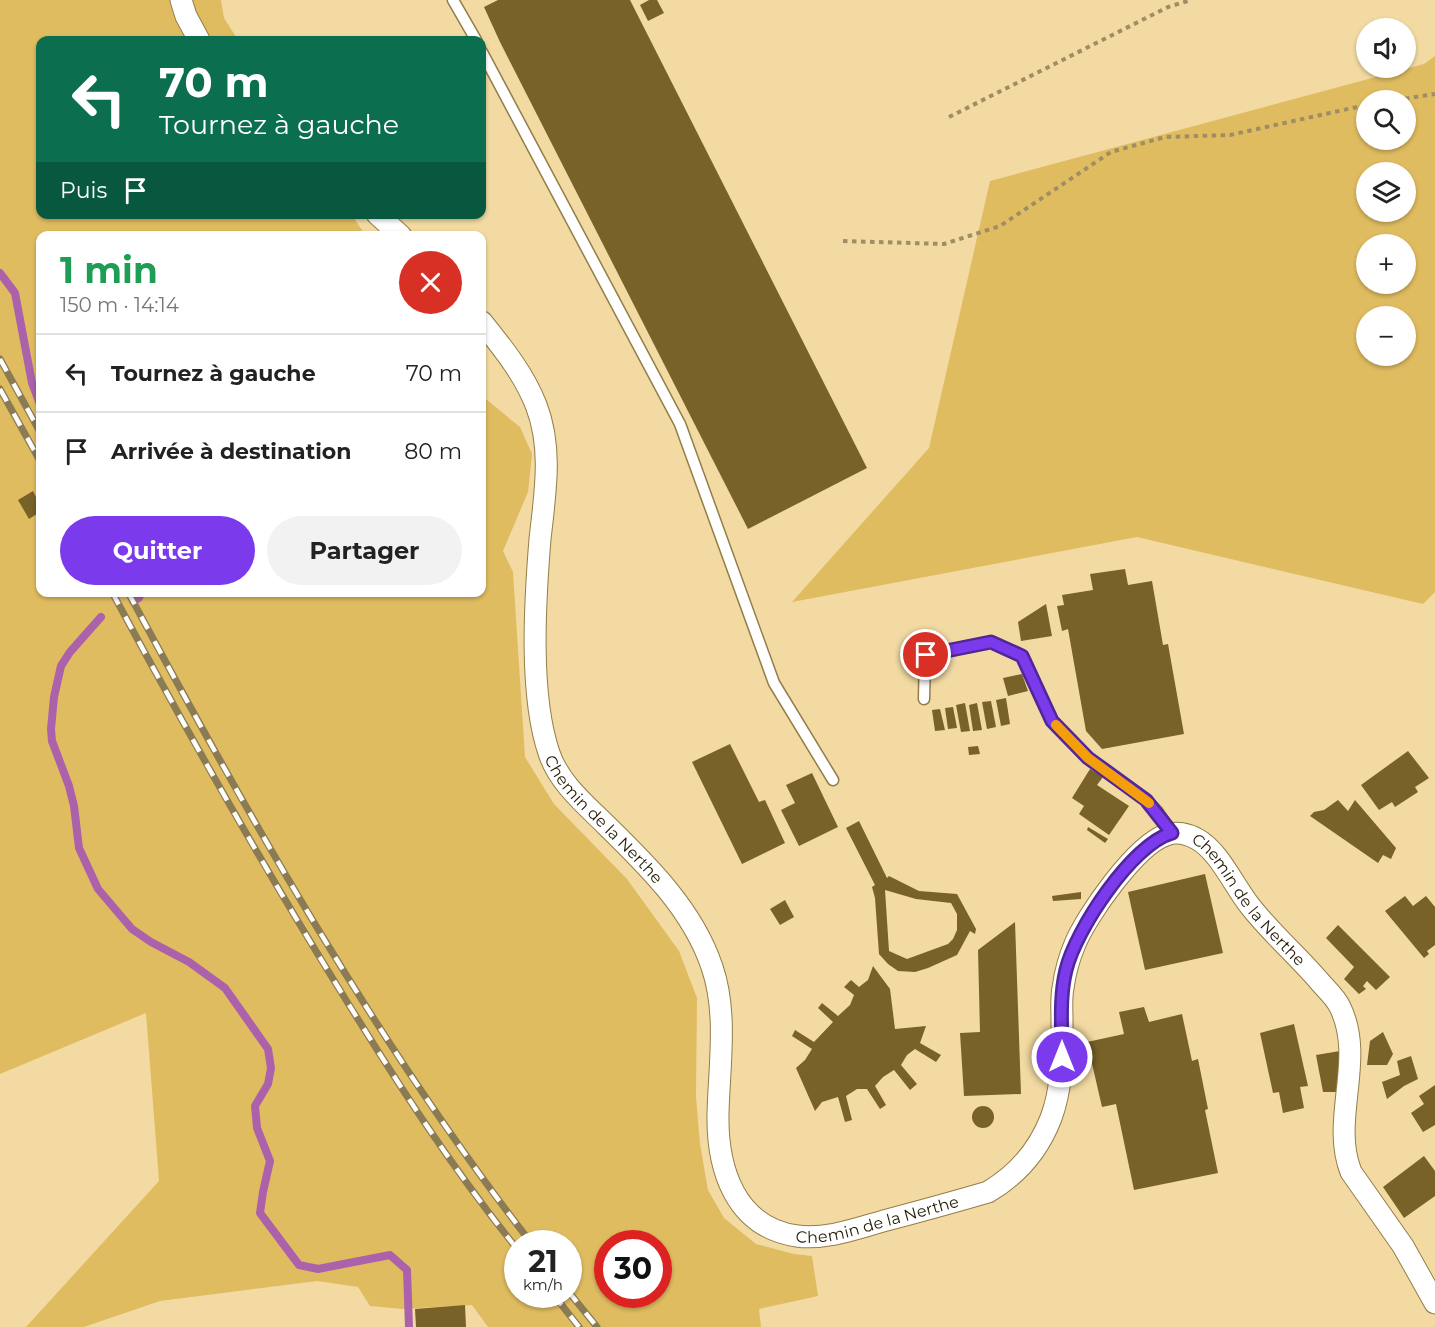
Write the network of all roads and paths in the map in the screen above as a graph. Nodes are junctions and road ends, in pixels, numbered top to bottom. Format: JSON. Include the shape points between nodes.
{"nodes":[{"id":1,"x":182,"y":0,"type":"edge"},
{"id":2,"x":195,"y":0,"type":"edge"},
{"id":3,"x":453,"y":0,"type":"edge"},
{"id":4,"x":1191,"y":0,"type":"edge"},
{"id":5,"x":196,"y":36,"type":"edge"},
{"id":6,"x":197,"y":36,"type":"edge"},
{"id":7,"x":474,"y":36,"type":"edge"},
{"id":8,"x":486,"y":60,"type":"edge"},
{"id":9,"x":1435,"y":94,"type":"edge"},
{"id":10,"x":1416,"y":97,"type":"edge"},
{"id":11,"x":1356,"y":107,"type":"edge"},
{"id":12,"x":950,"y":117,"type":"dead end"},
{"id":13,"x":382,"y":219,"type":"edge"},
{"id":14,"x":396,"y":231,"type":"edge"},
{"id":15,"x":843,"y":241,"type":"dead end"},
{"id":16,"x":486,"y":328,"type":"edge"},
{"id":17,"x":924,"y":699,"type":"dead end"},
{"id":18,"x":833,"y":780,"type":"dead end"},
{"id":19,"x":1172,"y":833,"type":"junction"},
{"id":20,"x":1435,"y":1303,"type":"edge"}],
"edges":[{"from":1,"to":5,"type":"street"},
{"from":2,"to":6,"type":"street"},
{"from":3,"to":7,"type":"lane"},
{"from":4,"to":12,"type":"path","via":[[1168,7]]},
{"from":8,"to":18,"type":"lane","via":[[680,424],[774,683]]},
{"from":9,"to":10,"type":"path"},
{"from":11,"to":15,"type":"path","via":[[1230,135],[1165,137],[1111,152],[1000,226],[944,244]]},
{"from":13,"to":14,"type":"street"},
{"from":16,"to":19,"type":"street","name":"Chemin de la Nerthe","via":[[522,378],[536,405],[543,432],[547,464],[537,590],[537,656],[538,695],[549,753],[557,772],[576,795],[644,862],[681,907],[702,943],[719,995],[719,1146],[731,1189],[754,1217],[775,1231],[828,1236],[988,1192],[1006,1182],[1040,1140],[1059,1093],[1062,991],[1075,944],[1087,920],[1132,860]]},
{"from":17,"to":19,"type":"lane","via":[[926,655],[991,642],[1022,656],[1052,721],[1088,758],[1146,800]]},
{"from":19,"to":20,"type":"street","name":"Chemin de la Nerthe","via":[[1191,836],[1208,846],[1249,905],[1340,1006],[1350,1052],[1344,1131],[1348,1164],[1403,1246]]}]}
